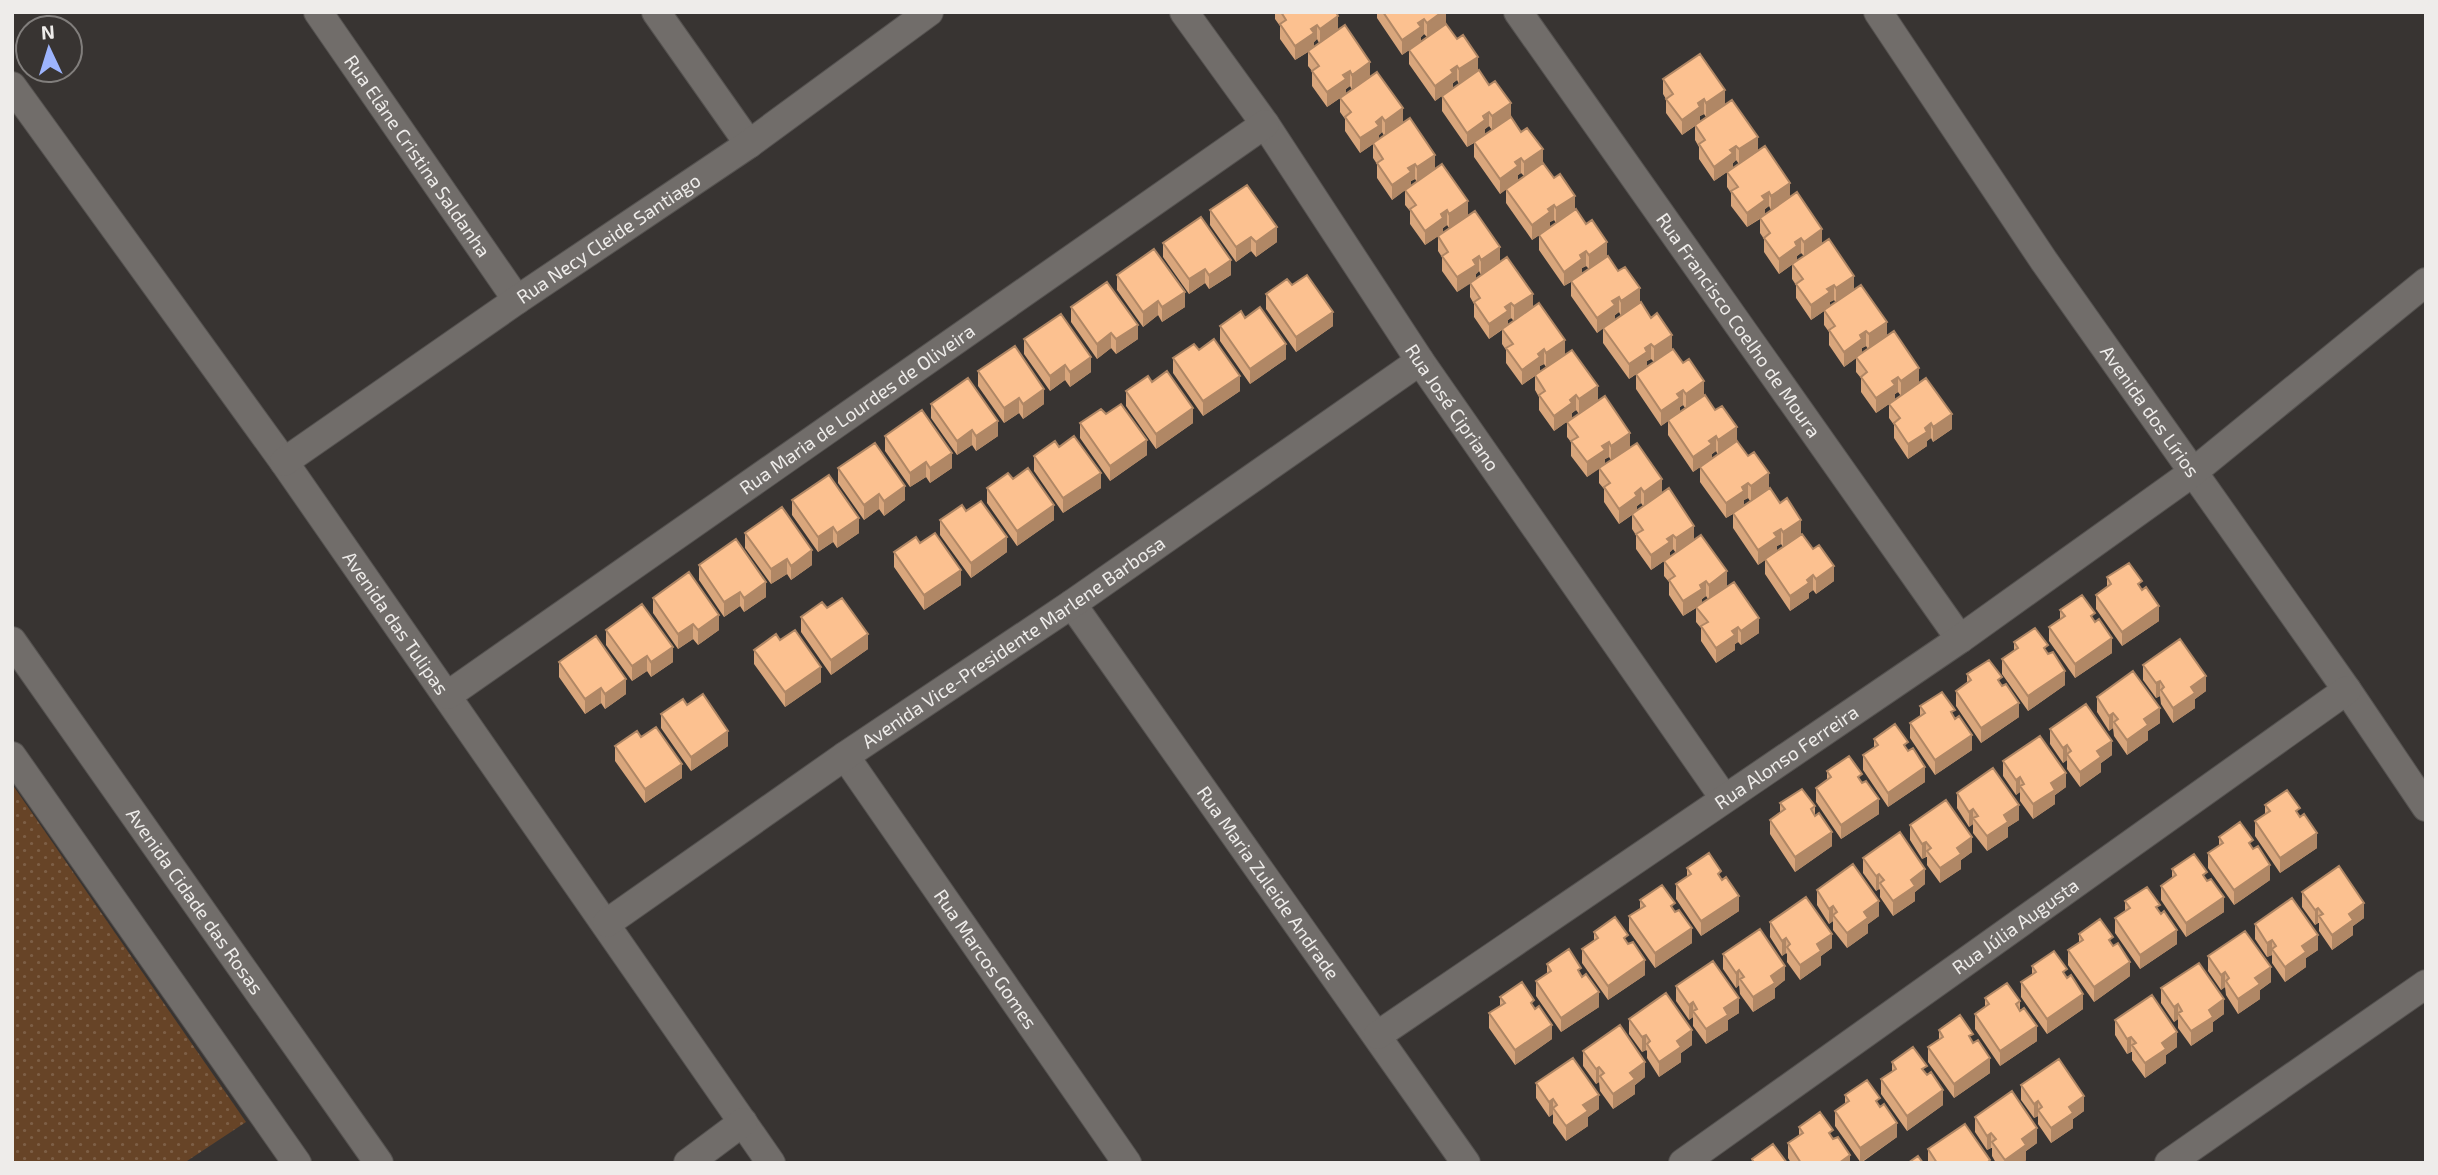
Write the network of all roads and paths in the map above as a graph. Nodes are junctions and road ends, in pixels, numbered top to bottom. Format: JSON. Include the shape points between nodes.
{"nodes":[{"id":1,"x":318,"y":12,"type":"edge"},
{"id":2,"x":656,"y":12,"type":"edge"},
{"id":3,"x":929,"y":12,"type":"edge"},
{"id":4,"x":1184,"y":12,"type":"edge"},
{"id":5,"x":1518,"y":12,"type":"edge"},
{"id":6,"x":1878,"y":12,"type":"edge"},
{"id":7,"x":12,"y":86,"type":"edge"},
{"id":8,"x":1265,"y":124,"type":"junction"},
{"id":9,"x":748,"y":144,"type":"junction"},
{"id":10,"x":2426,"y":282,"type":"edge"},
{"id":11,"x":517,"y":300,"type":"junction"},
{"id":12,"x":1420,"y":361,"type":"junction"},
{"id":13,"x":284,"y":462,"type":"junction"},
{"id":14,"x":2192,"y":473,"type":"junction"},
{"id":15,"x":1072,"y":604,"type":"junction"},
{"id":16,"x":1960,"y":639,"type":"junction"},
{"id":17,"x":12,"y":641,"type":"edge"},
{"id":18,"x":2347,"y":690,"type":"junction"},
{"id":19,"x":448,"y":695,"type":"junction"},
{"id":20,"x":845,"y":756,"type":"junction"},
{"id":21,"x":12,"y":757,"type":"edge"},
{"id":22,"x":1724,"y":797,"type":"junction"},
{"id":23,"x":2426,"y":807,"type":"edge"},
{"id":24,"x":607,"y":923,"type":"junction"},
{"id":25,"x":2426,"y":984,"type":"edge"},
{"id":26,"x":1378,"y":1035,"type":"junction"},
{"id":27,"x":743,"y":1122,"type":"junction"},
{"id":28,"x":297,"y":1163,"type":"edge"},
{"id":29,"x":379,"y":1163,"type":"edge"},
{"id":30,"x":688,"y":1163,"type":"edge"},
{"id":31,"x":771,"y":1163,"type":"edge"},
{"id":32,"x":1127,"y":1163,"type":"edge"},
{"id":33,"x":1466,"y":1163,"type":"edge"},
{"id":34,"x":1683,"y":1163,"type":"edge"},
{"id":35,"x":2169,"y":1163,"type":"edge"}],
"edges":[{"from":1,"to":11,"type":"street","name":"Rua Elâne Cristina Saldanha"},
{"from":2,"to":9,"type":"street"},
{"from":3,"to":9,"type":"street","name":"Rua Necy Cleide Santiago"},
{"from":4,"to":8,"type":"street","name":"Rua José Cipriano"},
{"from":5,"to":16,"type":"street","name":"Rua Francisco Coelho de Moura"},
{"from":6,"to":14,"type":"street","name":"Avenida dos Lírios"},
{"from":7,"to":13,"type":"street","name":"Avenida das Tulipas"},
{"from":8,"to":12,"type":"street","name":"Rua José Cipriano"},
{"from":8,"to":19,"type":"street","name":"Rua Maria de Lourdes de Oliveira"},
{"from":9,"to":11,"type":"street","name":"Rua Necy Cleide Santiago"},
{"from":10,"to":14,"type":"street","name":"Rua Alonso Ferreira"},
{"from":11,"to":13,"type":"street","name":"Rua Necy Cleide Santiago"},
{"from":12,"to":15,"type":"street","name":"Avenida Vice-Presidente Marlene Barbosa"},
{"from":12,"to":22,"type":"street","name":"Rua José Cipriano"},
{"from":13,"to":19,"type":"street","name":"Avenida das Tulipas"},
{"from":14,"to":16,"type":"street","name":"Rua Alonso Ferreira"},
{"from":14,"to":18,"type":"street","name":"Avenida dos Lírios"},
{"from":15,"to":20,"type":"street","name":"Avenida Vice-Presidente Marlene Barbosa"},
{"from":15,"to":26,"type":"street","name":"Rua Maria Zuleide Andrade"},
{"from":16,"to":22,"type":"street","name":"Rua Alonso Ferreira"},
{"from":17,"to":29,"type":"street","name":"Avenida Cidade das Rosas"},
{"from":18,"to":23,"type":"street","name":"Avenida dos Lírios"},
{"from":18,"to":34,"type":"street","name":"Rua Júlia Augusta"},
{"from":19,"to":24,"type":"street","name":"Avenida das Tulipas"},
{"from":20,"to":24,"type":"street","name":"Avenida Vice-Presidente Marlene Barbosa"},
{"from":20,"to":32,"type":"street","name":"Rua Marcos Gomes"},
{"from":21,"to":28,"type":"street"},
{"from":22,"to":26,"type":"street","name":"Rua Alonso Ferreira"},
{"from":24,"to":27,"type":"street","name":"Avenida das Tulipas"},
{"from":25,"to":35,"type":"street"},
{"from":26,"to":33,"type":"street","name":"Rua Maria Zuleide Andrade"},
{"from":27,"to":30,"type":"street"},
{"from":27,"to":31,"type":"street","name":"Avenida das Tulipas"}]}
